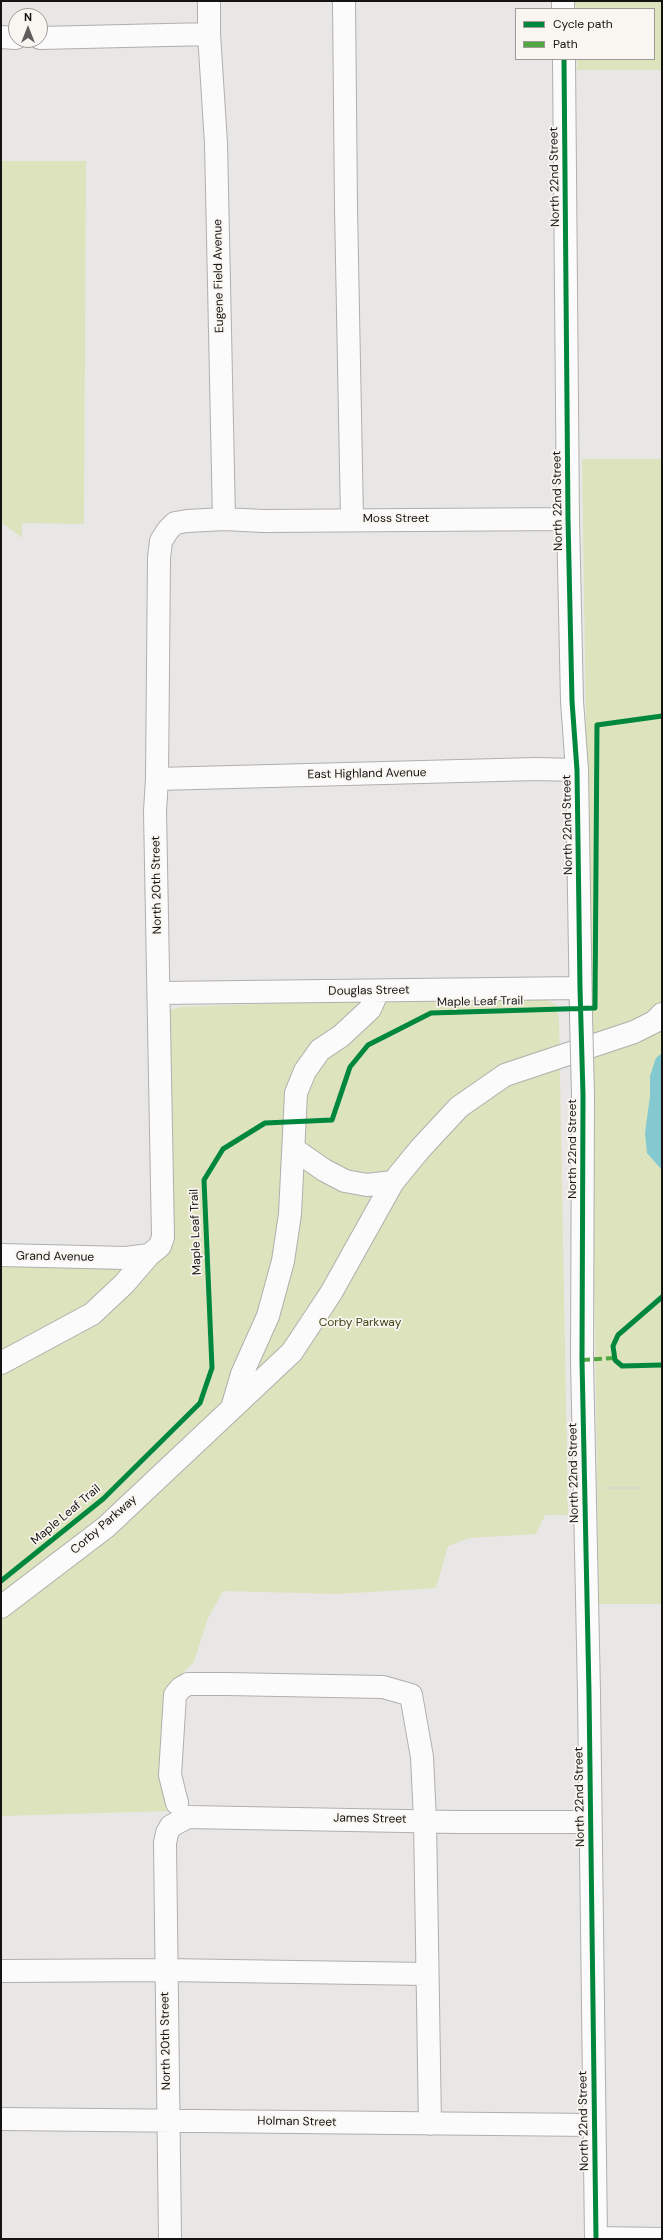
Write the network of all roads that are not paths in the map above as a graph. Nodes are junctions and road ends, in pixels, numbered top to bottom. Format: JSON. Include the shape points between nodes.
{"nodes":[{"id":1,"x":208,"y":1,"type":"edge"},
{"id":2,"x":344,"y":1,"type":"edge"},
{"id":3,"x":209,"y":34,"type":"junction"},
{"id":4,"x":48,"y":38,"type":"edge"},
{"id":5,"x":564,"y":60,"type":"edge"},
{"id":6,"x":568,"y":518,"type":"junction"},
{"id":7,"x":224,"y":519,"type":"junction"},
{"id":8,"x":352,"y":520,"type":"junction"},
{"id":9,"x":577,"y":770,"type":"junction"},
{"id":10,"x":158,"y":779,"type":"junction"},
{"id":11,"x":580,"y":988,"type":"junction"},
{"id":12,"x":378,"y":991,"type":"junction"},
{"id":13,"x":159,"y":993,"type":"junction"},
{"id":14,"x":662,"y":1014,"type":"edge"},
{"id":15,"x":294,"y":1149,"type":"junction"},
{"id":16,"x":393,"y":1182,"type":"junction"},
{"id":17,"x":1,"y":1255,"type":"edge"},
{"id":18,"x":149,"y":1255,"type":"junction"},
{"id":19,"x":1,"y":1364,"type":"edge"},
{"id":20,"x":231,"y":1410,"type":"junction"},
{"id":21,"x":1,"y":1607,"type":"edge"},
{"id":22,"x":177,"y":1803,"type":"dead end"},
{"id":23,"x":425,"y":1820,"type":"junction"},
{"id":24,"x":590,"y":1822,"type":"junction"},
{"id":25,"x":165,"y":1843,"type":"joint"},
{"id":26,"x":165,"y":1970,"type":"junction"},
{"id":27,"x":1,"y":1971,"type":"edge"},
{"id":28,"x":427,"y":1974,"type":"junction"},
{"id":29,"x":1,"y":2119,"type":"edge"},
{"id":30,"x":168,"y":2120,"type":"junction"},
{"id":31,"x":430,"y":2124,"type":"junction"},
{"id":32,"x":593,"y":2125,"type":"junction"},
{"id":33,"x":170,"y":2239,"type":"edge"},
{"id":34,"x":596,"y":2239,"type":"edge"},
{"id":35,"x":662,"y":2239,"type":"edge"}],
"edges":[{"from":1,"to":3,"type":"street","name":"Eugene Field Avenue"},
{"from":2,"to":8,"type":"street"},
{"from":3,"to":4,"type":"street"},
{"from":3,"to":7,"type":"street","name":"Eugene Field Avenue","via":[[216,143]]},
{"from":5,"to":6,"type":"street","name":"North 22nd Street"},
{"from":6,"to":8,"type":"street","name":"Moss Street"},
{"from":6,"to":9,"type":"street","name":"North 22nd Street","via":[[572,701]]},
{"from":7,"to":8,"type":"street","name":"Moss Street"},
{"from":7,"to":10,"type":"street","name":"North 20th Street","via":[[175,523],[161,541]]},
{"from":9,"to":10,"type":"street","name":"East Highland Avenue"},
{"from":9,"to":11,"type":"street","name":"North 22nd Street"},
{"from":10,"to":13,"type":"street","name":"North 20th Street","via":[[155,811]]},
{"from":11,"to":12,"type":"street","name":"Douglas Street"},
{"from":11,"to":24,"type":"street","name":"North 22nd Street","bridge":true,"via":[[583,1095],[582,1360]]},
{"from":12,"to":13,"type":"street","name":"Douglas Street"},
{"from":12,"to":15,"type":"street","via":[[370,1009],[341,1036],[320,1050],[305,1071],[296,1094]]},
{"from":13,"to":18,"type":"street","name":"North 20th Street","via":[[164,1227],[160,1246]]},
{"from":14,"to":16,"type":"street","name":"Corby Parkway","via":[[654,1022],[634,1032],[505,1075],[458,1107]]},
{"from":15,"to":16,"type":"street","via":[[345,1181],[367,1185]]},
{"from":15,"to":20,"type":"street","via":[[290,1214],[283,1261],[268,1316],[242,1374]]},
{"from":16,"to":20,"type":"street","name":"Corby Parkway","via":[[331,1293],[292,1352]]},
{"from":17,"to":18,"type":"street","name":"Grand Avenue","via":[[126,1258]]},
{"from":18,"to":19,"type":"street","name":"North 20th Street","via":[[124,1284],[92,1314]]},
{"from":20,"to":21,"type":"street","name":"Corby Parkway","via":[[106,1527]]},
{"from":22,"to":23,"type":"street","via":[[170,1775],[175,1695],[188,1684],[383,1687],[411,1695],[422,1757]]},
{"from":23,"to":24,"type":"street","name":"James Street"},
{"from":23,"to":25,"type":"street","name":"James Street","via":[[188,1817],[171,1826]]},
{"from":23,"to":28,"type":"street"},
{"from":24,"to":32,"type":"street","name":"North 22nd Street"},
{"from":25,"to":26,"type":"street","name":"North 20th Street"},
{"from":26,"to":27,"type":"street"},
{"from":26,"to":28,"type":"street"},
{"from":26,"to":30,"type":"street","name":"North 20th Street"},
{"from":28,"to":31,"type":"street"},
{"from":29,"to":30,"type":"street","name":"Holman Street"},
{"from":30,"to":31,"type":"street","name":"Holman Street"},
{"from":30,"to":33,"type":"street","name":"North 20th Street"},
{"from":31,"to":32,"type":"street","name":"Holman Street"},
{"from":32,"to":34,"type":"street","name":"North 22nd Street"},
{"from":34,"to":35,"type":"street"}]}
